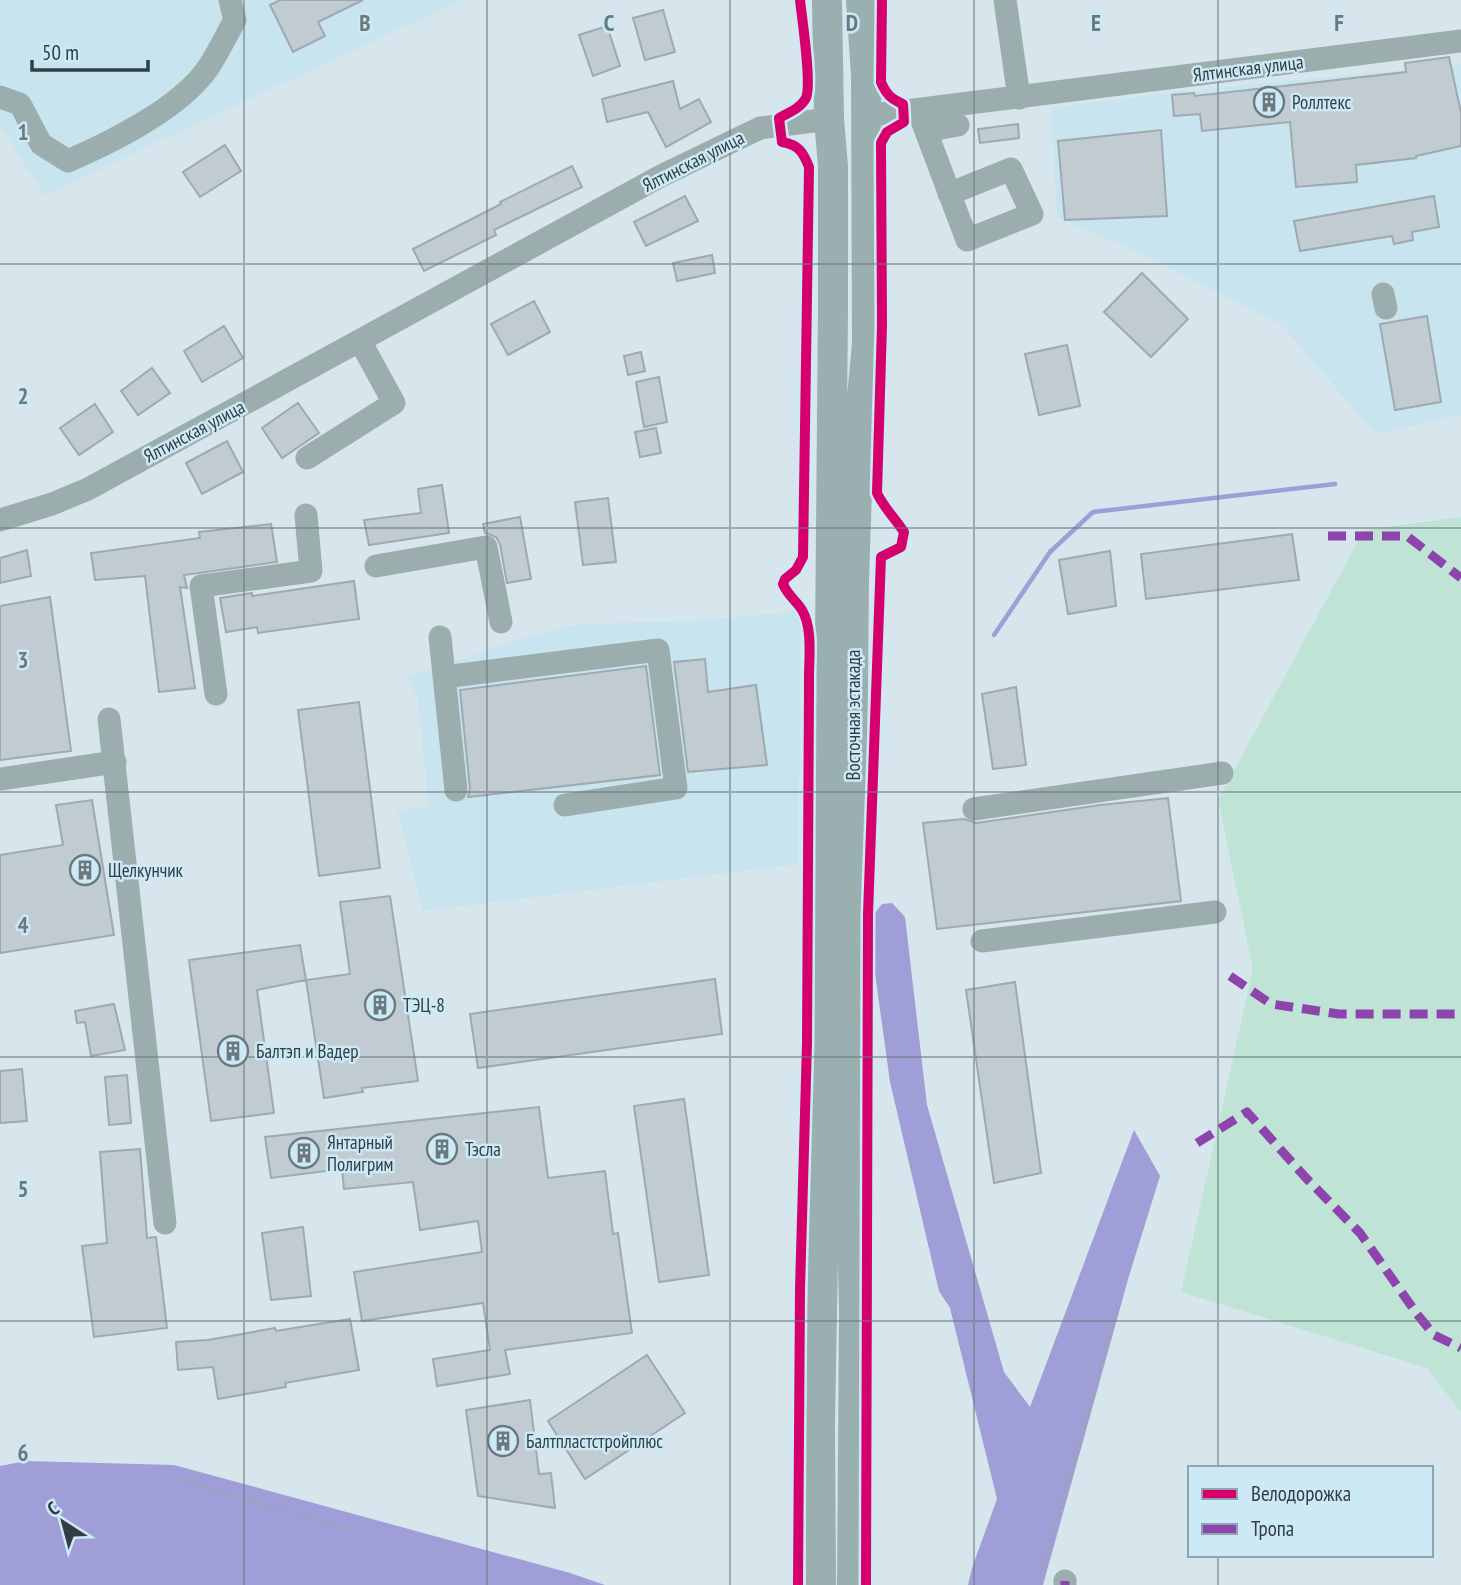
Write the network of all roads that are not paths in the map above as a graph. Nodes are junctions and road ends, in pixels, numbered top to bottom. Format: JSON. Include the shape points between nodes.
{"nodes":[{"id":1,"x":230,"y":0,"type":"edge"},
{"id":2,"x":827,"y":0,"type":"edge"},
{"id":3,"x":862,"y":0,"type":"edge"},
{"id":4,"x":1004,"y":0,"type":"edge"},
{"id":5,"x":1461,"y":41,"type":"edge"},
{"id":6,"x":0,"y":97,"type":"edge"},
{"id":7,"x":1019,"y":98,"type":"junction"},
{"id":8,"x":866,"y":116,"type":"junction"},
{"id":9,"x":829,"y":119,"type":"junction"},
{"id":10,"x":922,"y":121,"type":"junction"},
{"id":11,"x":958,"y":125,"type":"dead end"},
{"id":12,"x":949,"y":194,"type":"dead end"},
{"id":13,"x":360,"y":341,"type":"junction"},
{"id":14,"x":307,"y":458,"type":"dead end"},
{"id":15,"x":306,"y":515,"type":"dead end"},
{"id":16,"x":0,"y":520,"type":"edge"},
{"id":17,"x":376,"y":566,"type":"dead end"},
{"id":18,"x":501,"y":622,"type":"dead end"},
{"id":19,"x":440,"y":638,"type":"dead end"},
{"id":20,"x":444,"y":677,"type":"junction"},
{"id":21,"x":216,"y":694,"type":"dead end"},
{"id":22,"x":109,"y":719,"type":"dead end"},
{"id":23,"x":115,"y":762,"type":"junction"},
{"id":24,"x":1222,"y":773,"type":"dead end"},
{"id":25,"x":0,"y":779,"type":"edge"},
{"id":26,"x":456,"y":790,"type":"dead end"},
{"id":27,"x":565,"y":805,"type":"dead end"},
{"id":28,"x":974,"y":809,"type":"dead end"},
{"id":29,"x":1215,"y":912,"type":"dead end"},
{"id":30,"x":982,"y":941,"type":"dead end"},
{"id":31,"x":165,"y":1223,"type":"dead end"},
{"id":32,"x":821,"y":1585,"type":"edge"},
{"id":33,"x":852,"y":1585,"type":"edge"}],
"edges":[{"from":1,"to":6,"type":"street","via":[[235,20],[207,70],[176,100],[105,145],[68,161],[41,144],[20,104]]},
{"from":2,"to":9,"type":"main road","name":"Восточная эстакада"},
{"from":3,"to":8,"type":"main road","name":"Восточная эстакада"},
{"from":4,"to":7,"type":"street"},
{"from":5,"to":7,"type":"street","name":"Ялтинская улица"},
{"from":7,"to":10,"type":"street","name":"Ялтинская улица"},
{"from":8,"to":9,"type":"main road","name":"Ялтинская улица"},
{"from":8,"to":10,"type":"street","name":"Ялтинская улица"},
{"from":8,"to":33,"type":"main road","name":"Восточная эстакада","via":[[867,344],[853,594],[849,1085],[854,1314]]},
{"from":9,"to":13,"type":"street","name":"Ялтинская улица","via":[[760,128],[661,176]]},
{"from":9,"to":32,"type":"main road","name":"Восточная эстакада","via":[[834,309]]},
{"from":10,"to":11,"type":"street"},
{"from":10,"to":12,"type":"street"},
{"from":13,"to":14,"type":"street","via":[[394,403]]},
{"from":13,"to":16,"type":"street","name":"Ялтинская улица","via":[[88,489]]},
{"from":15,"to":21,"type":"street","via":[[311,571],[201,586]]},
{"from":17,"to":18,"type":"street","via":[[486,547]]},
{"from":19,"to":20,"type":"street"},
{"from":20,"to":26,"type":"street"},
{"from":20,"to":27,"type":"street","via":[[658,650],[677,788]]},
{"from":22,"to":23,"type":"street"},
{"from":23,"to":25,"type":"street"},
{"from":23,"to":31,"type":"street"},
{"from":24,"to":28,"type":"street"},
{"from":29,"to":30,"type":"street"}]}
